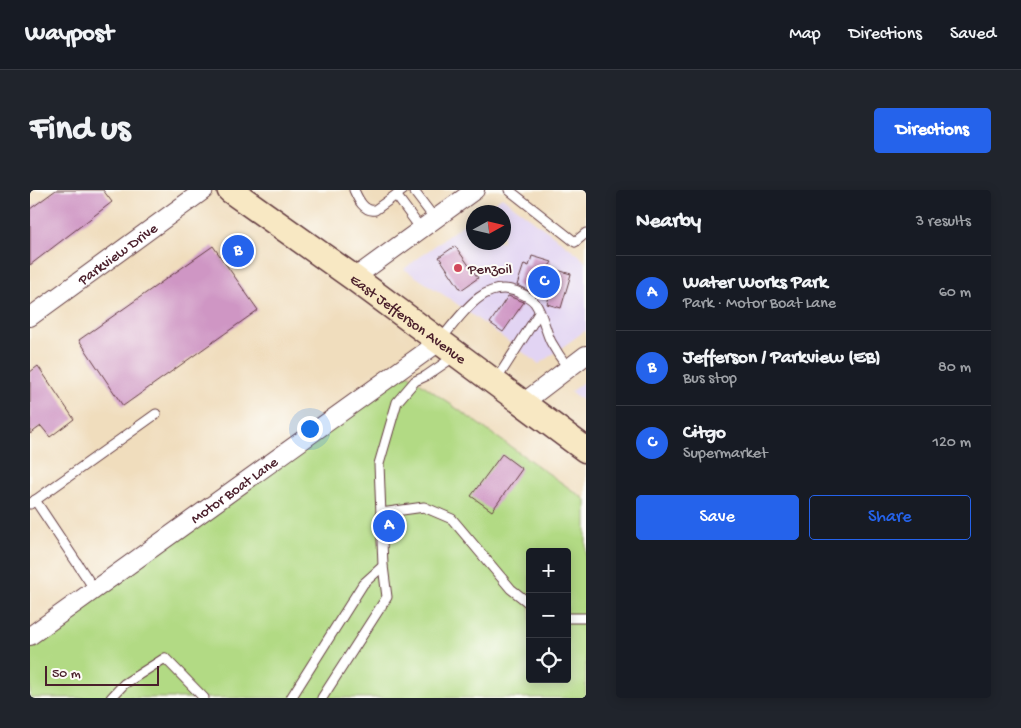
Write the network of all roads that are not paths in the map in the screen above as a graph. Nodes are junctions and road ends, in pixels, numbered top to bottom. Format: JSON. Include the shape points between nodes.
{"nodes":[{"id":1,"x":204,"y":190,"type":"edge"},
{"id":2,"x":230,"y":190,"type":"edge"},
{"id":3,"x":354,"y":190,"type":"edge"},
{"id":4,"x":413,"y":190,"type":"edge"},
{"id":5,"x":475,"y":190,"type":"edge"},
{"id":6,"x":509,"y":190,"type":"edge"},
{"id":7,"x":399,"y":192,"type":"edge"},
{"id":8,"x":435,"y":219,"type":"junction"},
{"id":9,"x":421,"y":229,"type":"junction"},
{"id":10,"x":586,"y":234,"type":"edge"},
{"id":11,"x":354,"y":278,"type":"junction"},
{"id":12,"x":540,"y":313,"type":"junction"},
{"id":13,"x":30,"y":316,"type":"edge"},
{"id":14,"x":448,"y":349,"type":"junction"},
{"id":15,"x":586,"y":355,"type":"edge"},
{"id":16,"x":568,"y":368,"type":"junction"},
{"id":17,"x":495,"y":383,"type":"junction"},
{"id":18,"x":523,"y":403,"type":"junction"},
{"id":19,"x":156,"y":414,"type":"dead end"},
{"id":20,"x":586,"y":450,"type":"edge"},
{"id":21,"x":33,"y":502,"type":"edge"},
{"id":22,"x":381,"y":512,"type":"junction"},
{"id":23,"x":384,"y":566,"type":"junction"},
{"id":24,"x":95,"y":590,"type":"junction"},
{"id":25,"x":526,"y":601,"type":"edge"},
{"id":26,"x":571,"y":618,"type":"edge"},
{"id":27,"x":586,"y":618,"type":"edge"},
{"id":28,"x":30,"y":636,"type":"edge"},
{"id":29,"x":111,"y":698,"type":"edge"},
{"id":30,"x":204,"y":698,"type":"edge"},
{"id":31,"x":291,"y":698,"type":"edge"},
{"id":32,"x":322,"y":698,"type":"edge"}],
"edges":[{"from":1,"to":13,"type":"street","name":"Parkview Drive"},
{"from":2,"to":11,"type":"main road","name":"East Jefferson Avenue"},
{"from":3,"to":7,"type":"lane","via":[[370,211]]},
{"from":4,"to":8,"type":"lane"},
{"from":5,"to":8,"type":"street"},
{"from":6,"to":10,"type":"lane","via":[[574,242]]},
{"from":7,"to":9,"type":"lane"},
{"from":8,"to":9,"type":"street"},
{"from":9,"to":11,"type":"street"},
{"from":11,"to":14,"type":"main road","name":"East Jefferson Avenue"},
{"from":12,"to":14,"type":"lane","via":[[534,302],[509,289],[483,293],[475,300]]},
{"from":12,"to":16,"type":"lane","via":[[552,343]]},
{"from":12,"to":17,"type":"lane"},
{"from":14,"to":17,"type":"main road","name":"East Jefferson Avenue"},
{"from":14,"to":22,"type":"lane","via":[[426,376],[415,381],[397,402],[379,464]]},
{"from":14,"to":24,"type":"street","name":"Motor Boat Lane"},
{"from":15,"to":16,"type":"street"},
{"from":16,"to":18,"type":"street"},
{"from":17,"to":18,"type":"main road","name":"East Jefferson Avenue"},
{"from":18,"to":20,"type":"main road","name":"East Jefferson Avenue"},
{"from":19,"to":21,"type":"lane"},
{"from":21,"to":24,"type":"lane"},
{"from":22,"to":23,"type":"lane"},
{"from":22,"to":25,"type":"lane","via":[[424,507],[452,519],[511,589]]},
{"from":23,"to":31,"type":"lane","via":[[364,584]]},
{"from":23,"to":32,"type":"lane","via":[[387,596]]},
{"from":24,"to":28,"type":"street","name":"Motor Boat Lane"},
{"from":26,"to":27,"type":"lane"},
{"from":29,"to":30,"type":"lane","via":[[124,684],[165,658]]}]}
